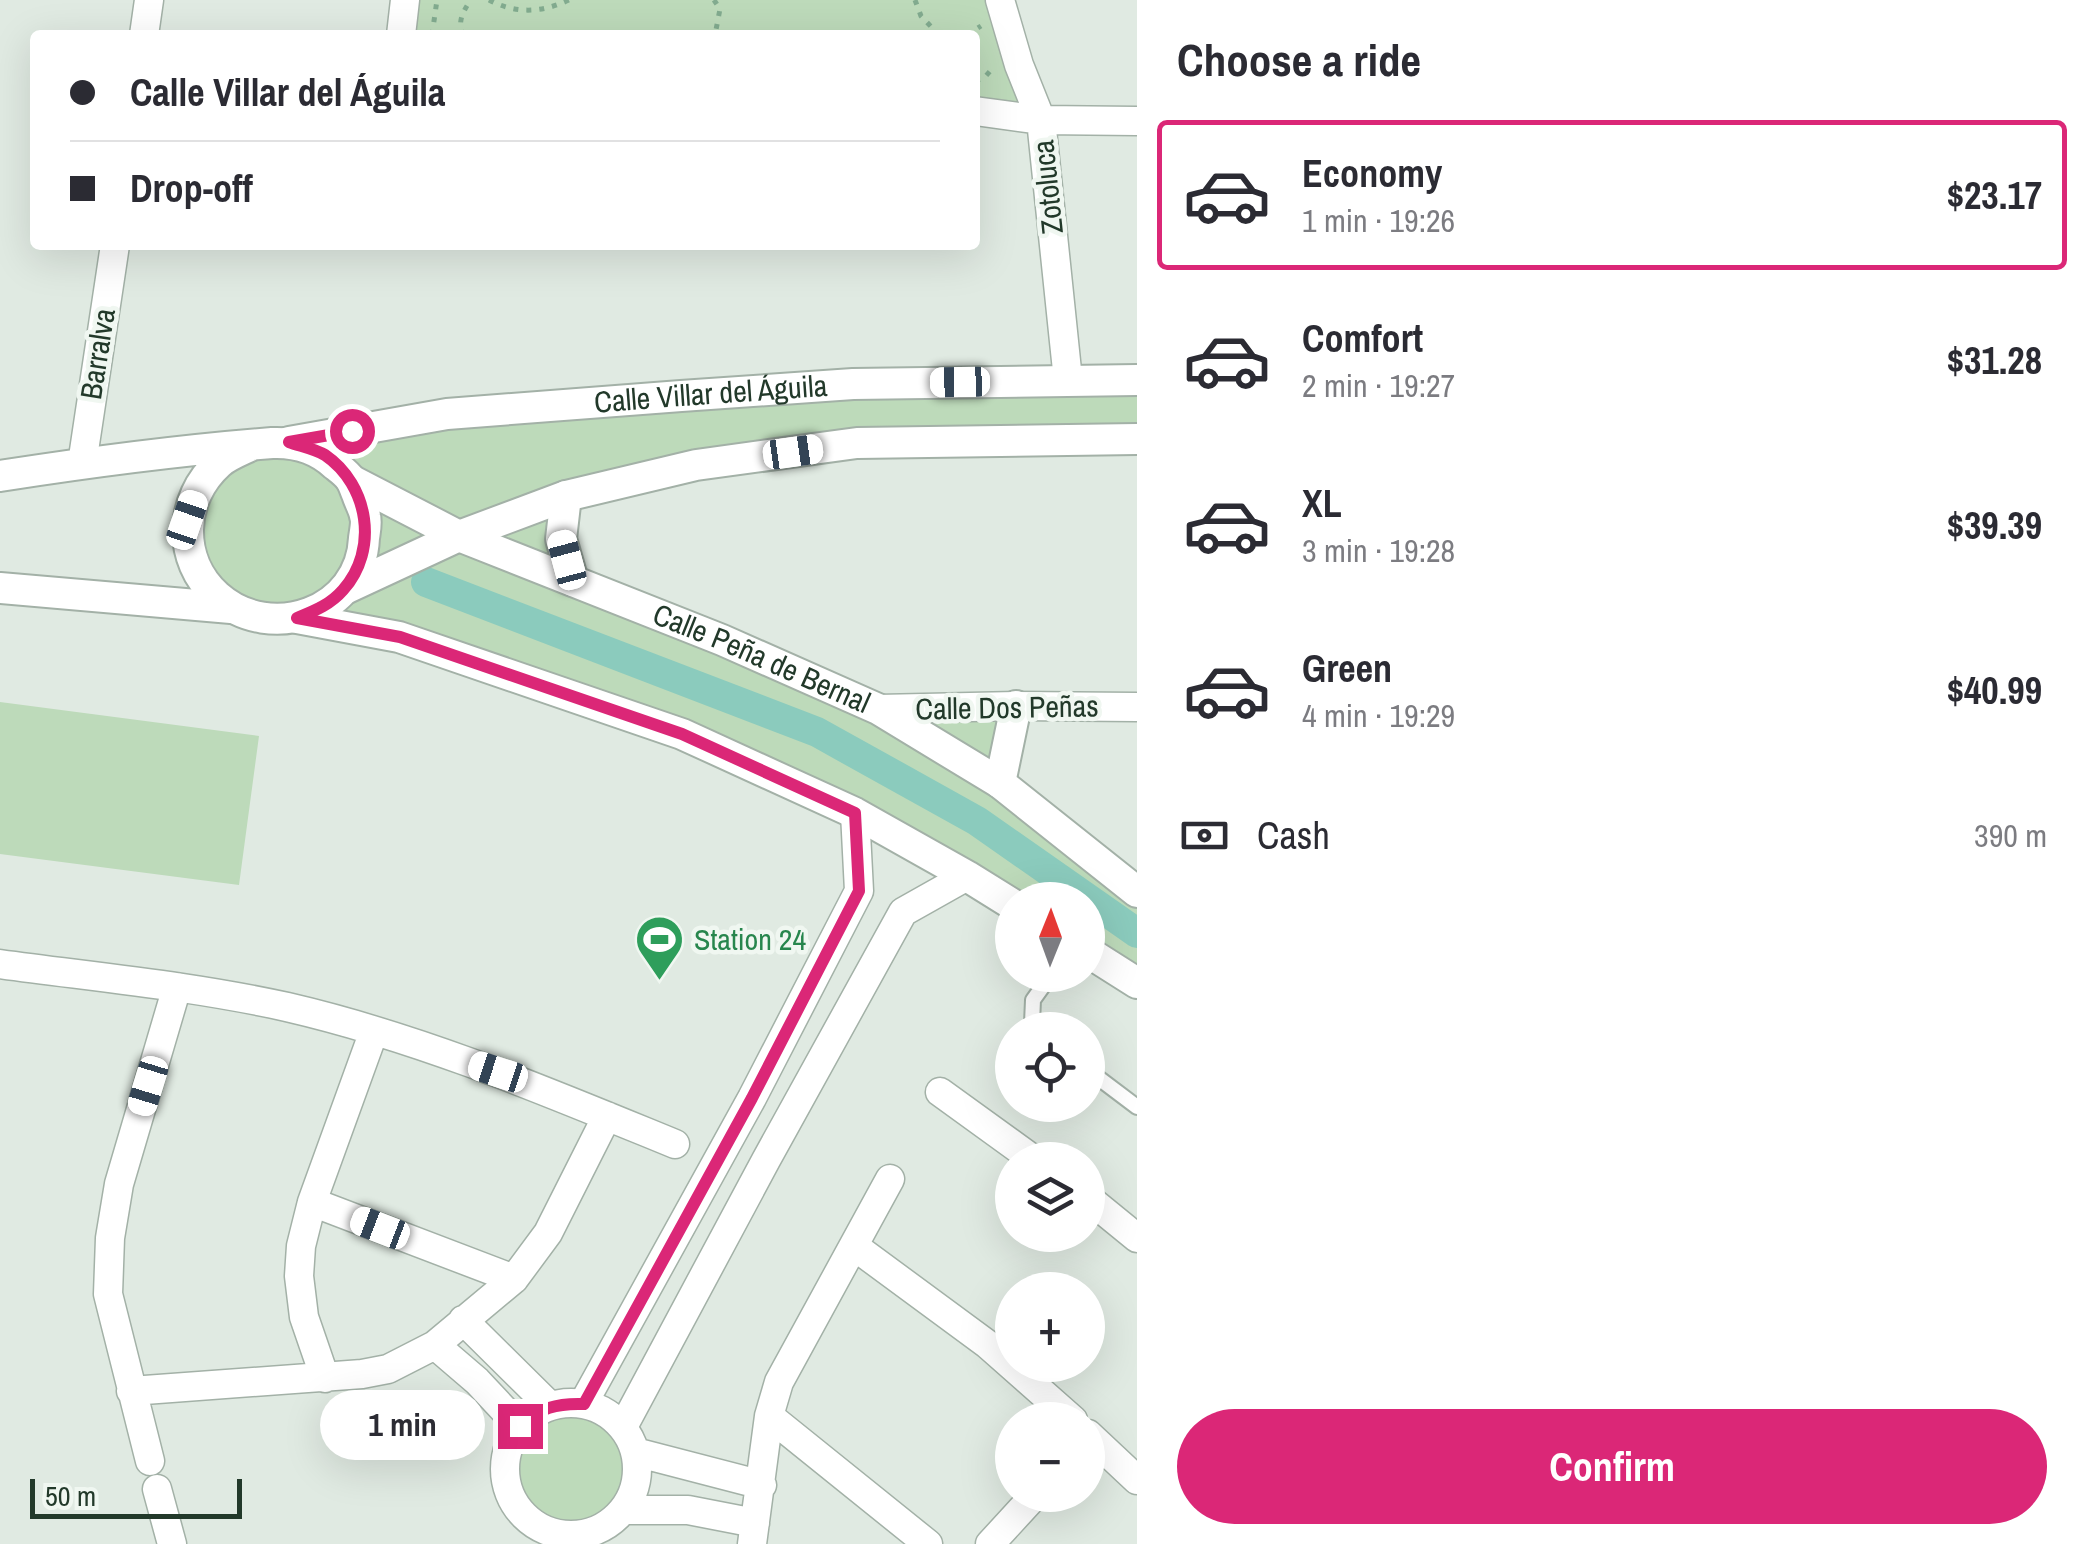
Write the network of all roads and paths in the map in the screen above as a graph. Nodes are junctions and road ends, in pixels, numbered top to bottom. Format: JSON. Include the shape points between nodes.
{"nodes":[{"id":1,"x":149,"y":0,"type":"edge"},
{"id":2,"x":405,"y":0,"type":"edge"},
{"id":3,"x":437,"y":0,"type":"edge"},
{"id":4,"x":470,"y":0,"type":"edge"},
{"id":5,"x":489,"y":0,"type":"edge"},
{"id":6,"x":569,"y":0,"type":"edge"},
{"id":7,"x":714,"y":0,"type":"edge"},
{"id":8,"x":914,"y":0,"type":"edge"},
{"id":9,"x":1000,"y":0,"type":"edge"},
{"id":10,"x":984,"y":24,"type":"dead end"},
{"id":11,"x":145,"y":30,"type":"edge"},
{"id":12,"x":402,"y":30,"type":"edge"},
{"id":13,"x":433,"y":30,"type":"edge"},
{"id":14,"x":461,"y":30,"type":"edge"},
{"id":15,"x":715,"y":30,"type":"edge"},
{"id":16,"x":934,"y":30,"type":"edge"},
{"id":17,"x":975,"y":30,"type":"edge"},
{"id":18,"x":980,"y":113,"type":"edge"},
{"id":19,"x":1041,"y":120,"type":"junction"},
{"id":20,"x":1137,"y":121,"type":"edge"},
{"id":21,"x":114,"y":250,"type":"edge"},
{"id":22,"x":1068,"y":380,"type":"junction"},
{"id":23,"x":1137,"y":380,"type":"edge"},
{"id":24,"x":1137,"y":438,"type":"edge"},
{"id":25,"x":289,"y":442,"type":"junction"},
{"id":26,"x":252,"y":444,"type":"junction"},
{"id":27,"x":82,"y":464,"type":"junction"},
{"id":28,"x":0,"y":476,"type":"edge"},
{"id":29,"x":351,"y":480,"type":"junction"},
{"id":30,"x":566,"y":496,"type":"junction"},
{"id":31,"x":459,"y":536,"type":"junction"},
{"id":32,"x":573,"y":581,"type":"junction"},
{"id":33,"x":0,"y":588,"type":"edge"},
{"id":34,"x":345,"y":589,"type":"junction"},
{"id":35,"x":231,"y":608,"type":"junction"},
{"id":36,"x":297,"y":618,"type":"junction"},
{"id":37,"x":1016,"y":706,"type":"junction"},
{"id":38,"x":1137,"y":706,"type":"edge"},
{"id":39,"x":878,"y":709,"type":"junction"},
{"id":40,"x":1000,"y":783,"type":"junction"},
{"id":41,"x":855,"y":813,"type":"junction"},
{"id":42,"x":967,"y":876,"type":"junction"},
{"id":43,"x":1137,"y":892,"type":"edge"},
{"id":44,"x":995,"y":893,"type":"edge"},
{"id":45,"x":1105,"y":963,"type":"edge"},
{"id":46,"x":0,"y":964,"type":"edge"},
{"id":47,"x":1137,"y":983,"type":"edge"},
{"id":48,"x":177,"y":988,"type":"junction"},
{"id":49,"x":374,"y":1031,"type":"junction"},
{"id":50,"x":1105,"y":1082,"type":"edge"},
{"id":51,"x":940,"y":1092,"type":"dead end"},
{"id":52,"x":752,"y":1098,"type":"junction"},
{"id":53,"x":1137,"y":1106,"type":"edge"},
{"id":54,"x":607,"y":1116,"type":"junction"},
{"id":55,"x":787,"y":1122,"type":"junction"},
{"id":56,"x":1009,"y":1142,"type":"edge"},
{"id":57,"x":675,"y":1144,"type":"dead end"},
{"id":58,"x":890,"y":1178,"type":"dead end"},
{"id":59,"x":312,"y":1202,"type":"junction"},
{"id":60,"x":1105,"y":1212,"type":"edge"},
{"id":61,"x":1137,"y":1238,"type":"edge"},
{"id":62,"x":854,"y":1246,"type":"junction"},
{"id":63,"x":514,"y":1279,"type":"junction"},
{"id":64,"x":463,"y":1320,"type":"junction"},
{"id":65,"x":435,"y":1345,"type":"junction"},
{"id":66,"x":325,"y":1378,"type":"junction"},
{"id":67,"x":131,"y":1391,"type":"junction"},
{"id":68,"x":1051,"y":1402,"type":"edge"},
{"id":69,"x":584,"y":1404,"type":"junction"},
{"id":70,"x":550,"y":1406,"type":"junction"},
{"id":71,"x":769,"y":1416,"type":"junction"},
{"id":72,"x":520,"y":1426,"type":"junction"},
{"id":73,"x":629,"y":1440,"type":"junction"},
{"id":74,"x":1105,"y":1451,"type":"edge"},
{"id":75,"x":150,"y":1461,"type":"dead end"},
{"id":76,"x":1137,"y":1480,"type":"edge"},
{"id":77,"x":762,"y":1485,"type":"junction"},
{"id":78,"x":158,"y":1488,"type":"dead end"},
{"id":79,"x":623,"y":1510,"type":"junction"},
{"id":80,"x":1020,"y":1512,"type":"edge"},
{"id":81,"x":754,"y":1533,"type":"edge"},
{"id":82,"x":528,"y":1534,"type":"edge"},
{"id":83,"x":560,"y":1540,"type":"edge"},
{"id":84,"x":172,"y":1544,"type":"edge"},
{"id":85,"x":928,"y":1544,"type":"edge"},
{"id":86,"x":990,"y":1544,"type":"edge"}],
"edges":[{"from":1,"to":11,"type":"street"},
{"from":2,"to":12,"type":"street"},
{"from":3,"to":13,"type":"path"},
{"from":4,"to":14,"type":"path"},
{"from":5,"to":6,"type":"path","via":[[540,11]]},
{"from":7,"to":15,"type":"path","via":[[720,9]]},
{"from":8,"to":16,"type":"path"},
{"from":9,"to":19,"type":"street","name":"Zotoluca"},
{"from":10,"to":17,"type":"path"},
{"from":18,"to":19,"type":"street"},
{"from":19,"to":20,"type":"street"},
{"from":19,"to":22,"type":"street","name":"Zotoluca"},
{"from":21,"to":27,"type":"street","name":"Barralva"},
{"from":22,"to":23,"type":"street","name":"Calle Villar del Águila"},
{"from":22,"to":25,"type":"street","name":"Calle Villar del Águila","via":[[853,384],[447,414]]},
{"from":24,"to":30,"type":"street","name":"Calle Villar del Águila","via":[[857,444],[696,466]]},
{"from":25,"to":26,"type":"street"},
{"from":25,"to":29,"type":"street","via":[[324,454]]},
{"from":26,"to":27,"type":"street"},
{"from":26,"to":35,"type":"street","via":[[221,460],[198,487],[187,520],[190,554],[205,585]]},
{"from":27,"to":28,"type":"street"},
{"from":29,"to":31,"type":"street","name":"Calle Peña de Bernal"},
{"from":29,"to":34,"type":"street","via":[[366,516],[364,554]]},
{"from":30,"to":31,"type":"street","name":"Calle Villar del Águila"},
{"from":30,"to":32,"type":"street","via":[[561,539]]},
{"from":31,"to":32,"type":"street","name":"Calle Peña de Bernal"},
{"from":31,"to":34,"type":"street","name":"Calle Villar del Águila"},
{"from":32,"to":39,"type":"street","name":"Calle Peña de Bernal"},
{"from":33,"to":35,"type":"street"},
{"from":34,"to":36,"type":"street"},
{"from":35,"to":36,"type":"street","via":[[263,619]]},
{"from":36,"to":41,"type":"street","via":[[400,637],[682,734]]},
{"from":37,"to":38,"type":"street","name":"Calle Dos Peñas"},
{"from":37,"to":39,"type":"street","name":"Calle Dos Peñas"},
{"from":37,"to":40,"type":"street"},
{"from":39,"to":40,"type":"street","name":"Calle Peña de Bernal"},
{"from":40,"to":43,"type":"street","name":"Calle Peña de Bernal"},
{"from":41,"to":42,"type":"street"},
{"from":41,"to":52,"type":"street","via":[[859,891]]},
{"from":42,"to":44,"type":"street"},
{"from":42,"to":55,"type":"street","via":[[903,912]]},
{"from":45,"to":47,"type":"street"},
{"from":46,"to":48,"type":"street"},
{"from":48,"to":49,"type":"street"},
{"from":48,"to":67,"type":"street","via":[[119,1184],[110,1238],[108,1294]]},
{"from":49,"to":54,"type":"street"},
{"from":49,"to":59,"type":"street"},
{"from":50,"to":53,"type":"lane"},
{"from":51,"to":56,"type":"street"},
{"from":52,"to":55,"type":"street"},
{"from":52,"to":69,"type":"street"},
{"from":54,"to":57,"type":"street"},
{"from":54,"to":63,"type":"street","via":[[548,1233]]},
{"from":55,"to":73,"type":"street"},
{"from":58,"to":62,"type":"street"},
{"from":59,"to":63,"type":"street"},
{"from":59,"to":66,"type":"street","via":[[300,1276],[304,1317]]},
{"from":60,"to":61,"type":"street"},
{"from":62,"to":68,"type":"street","via":[[987,1344]]},
{"from":62,"to":71,"type":"street","via":[[779,1382]]},
{"from":63,"to":64,"type":"street"},
{"from":64,"to":65,"type":"street"},
{"from":64,"to":70,"type":"street"},
{"from":65,"to":66,"type":"street","via":[[388,1368]]},
{"from":65,"to":72,"type":"street"},
{"from":66,"to":67,"type":"street"},
{"from":67,"to":75,"type":"street"},
{"from":69,"to":70,"type":"street"},
{"from":69,"to":73,"type":"street","via":[[605,1412]]},
{"from":70,"to":72,"type":"street"},
{"from":71,"to":77,"type":"street"},
{"from":71,"to":85,"type":"street"},
{"from":72,"to":82,"type":"street","via":[[504,1467],[506,1488]]},
{"from":73,"to":77,"type":"street"},
{"from":73,"to":79,"type":"street","via":[[638,1472]]},
{"from":74,"to":76,"type":"street"},
{"from":77,"to":81,"type":"street"},
{"from":78,"to":84,"type":"street"},
{"from":79,"to":81,"type":"street","via":[[688,1510]]},
{"from":79,"to":83,"type":"street","via":[[596,1531]]},
{"from":80,"to":86,"type":"street"},
{"from":82,"to":83,"type":"street","via":[[546,1532]]}]}
